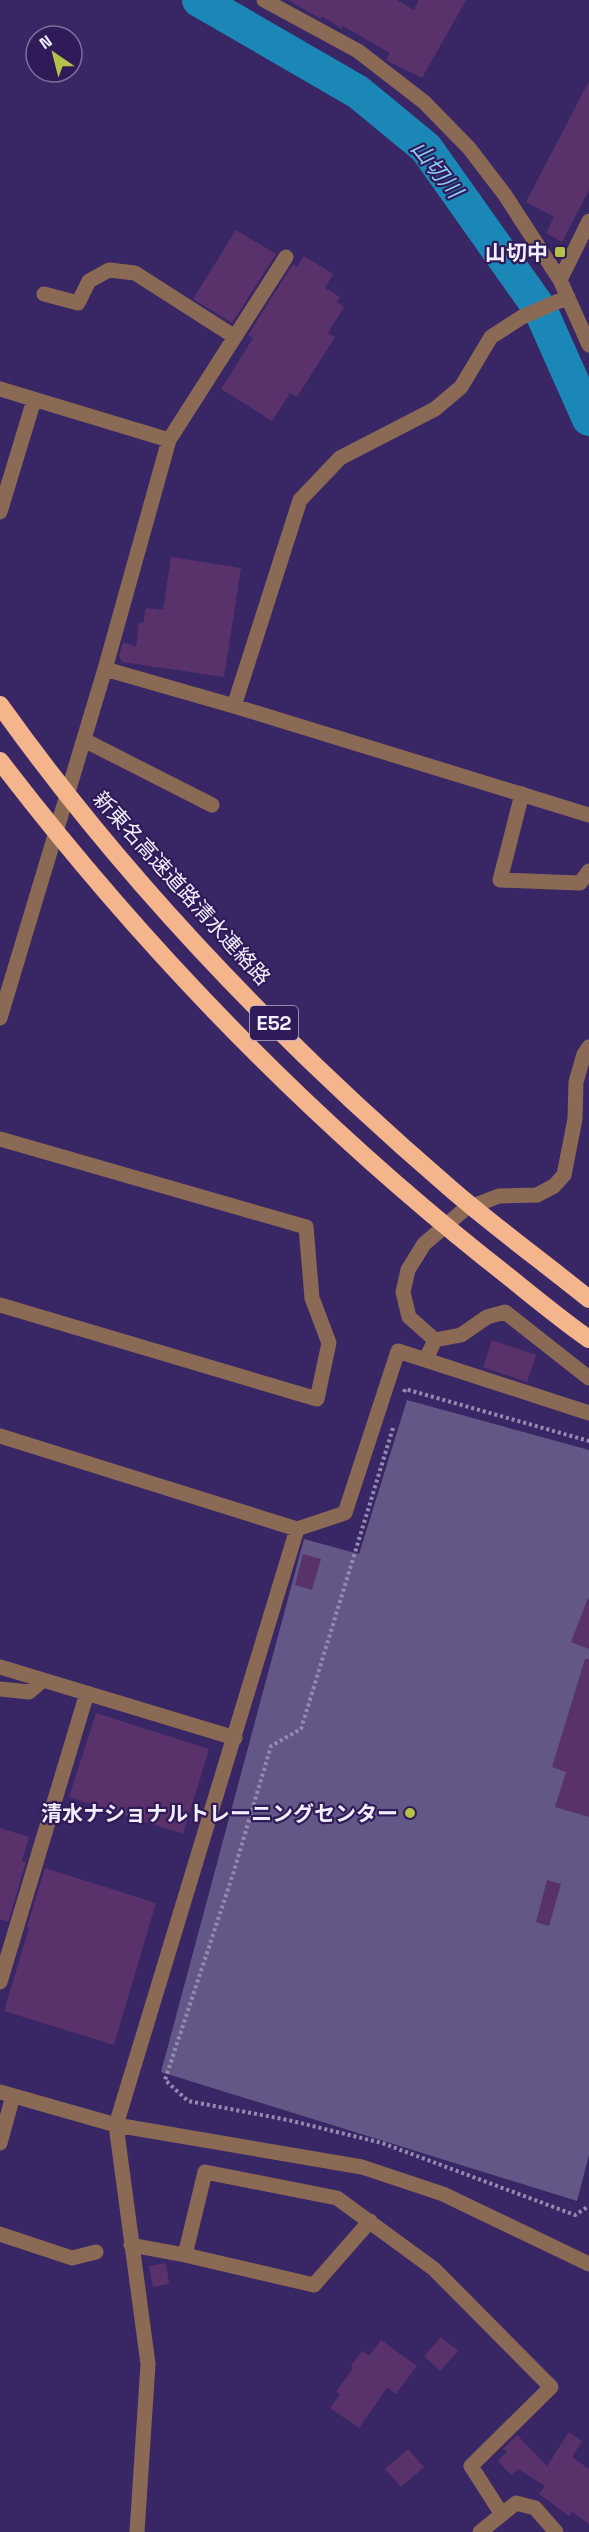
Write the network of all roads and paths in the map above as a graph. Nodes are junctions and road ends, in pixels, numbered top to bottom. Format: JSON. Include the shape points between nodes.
{"nodes":[{"id":1,"x":264,"y":0,"type":"edge"},
{"id":2,"x":589,"y":221,"type":"edge"},
{"id":3,"x":286,"y":257,"type":"dead end"},
{"id":4,"x":560,"y":280,"type":"junction"},
{"id":5,"x":44,"y":294,"type":"dead end"},
{"id":6,"x":568,"y":297,"type":"junction"},
{"id":7,"x":235,"y":337,"type":"junction"},
{"id":8,"x":589,"y":345,"type":"edge"},
{"id":9,"x":0,"y":389,"type":"edge"},
{"id":10,"x":34,"y":400,"type":"junction"},
{"id":11,"x":169,"y":440,"type":"junction"},
{"id":12,"x":0,"y":512,"type":"edge"},
{"id":13,"x":105,"y":669,"type":"junction"},
{"id":14,"x":0,"y":705,"type":"edge"},
{"id":15,"x":234,"y":706,"type":"junction"},
{"id":16,"x":84,"y":740,"type":"junction"},
{"id":17,"x":0,"y":762,"type":"edge"},
{"id":18,"x":522,"y":794,"type":"junction"},
{"id":19,"x":212,"y":805,"type":"dead end"},
{"id":20,"x":589,"y":815,"type":"edge"},
{"id":21,"x":589,"y":871,"type":"edge"},
{"id":22,"x":0,"y":1018,"type":"edge"},
{"id":23,"x":589,"y":1047,"type":"edge"},
{"id":24,"x":0,"y":1139,"type":"edge"},
{"id":25,"x":589,"y":1299,"type":"edge"},
{"id":26,"x":0,"y":1305,"type":"edge"},
{"id":27,"x":589,"y":1339,"type":"edge"},
{"id":28,"x":435,"y":1340,"type":"junction"},
{"id":29,"x":426,"y":1359,"type":"junction"},
{"id":30,"x":589,"y":1378,"type":"edge"},
{"id":31,"x":401,"y":1400,"type":"dead end"},
{"id":32,"x":589,"y":1413,"type":"edge"},
{"id":33,"x":394,"y":1423,"type":"dead end"},
{"id":34,"x":0,"y":1436,"type":"edge"},
{"id":35,"x":589,"y":1441,"type":"edge"},
{"id":36,"x":297,"y":1529,"type":"junction"},
{"id":37,"x":0,"y":1667,"type":"edge"},
{"id":38,"x":43,"y":1680,"type":"junction"},
{"id":39,"x":0,"y":1689,"type":"edge"},
{"id":40,"x":87,"y":1693,"type":"junction"},
{"id":41,"x":235,"y":1738,"type":"junction"},
{"id":42,"x":0,"y":1982,"type":"edge"},
{"id":43,"x":7,"y":2094,"type":"edge"},
{"id":44,"x":116,"y":2125,"type":"junction"},
{"id":45,"x":0,"y":2143,"type":"edge"},
{"id":46,"x":589,"y":2206,"type":"edge"},
{"id":47,"x":370,"y":2221,"type":"junction"},
{"id":48,"x":0,"y":2234,"type":"edge"},
{"id":49,"x":130,"y":2245,"type":"junction"},
{"id":50,"x":96,"y":2252,"type":"dead end"},
{"id":51,"x":185,"y":2255,"type":"junction"},
{"id":52,"x":589,"y":2264,"type":"edge"},
{"id":53,"x":501,"y":2513,"type":"junction"},
{"id":54,"x":137,"y":2532,"type":"edge"},
{"id":55,"x":480,"y":2532,"type":"edge"},
{"id":56,"x":556,"y":2532,"type":"edge"}],
"edges":[{"from":1,"to":4,"type":"street","via":[[358,51],[424,102],[470,148]]},
{"from":2,"to":4,"type":"street"},
{"from":3,"to":7,"type":"street"},
{"from":4,"to":6,"type":"street"},
{"from":5,"to":7,"type":"street","via":[[78,303],[89,280],[110,270],[135,273]]},
{"from":6,"to":8,"type":"street"},
{"from":6,"to":15,"type":"street","via":[[522,317],[491,337],[461,387],[435,409],[340,458],[300,500]]},
{"from":7,"to":11,"type":"street"},
{"from":9,"to":10,"type":"street"},
{"from":10,"to":11,"type":"street"},
{"from":10,"to":12,"type":"street"},
{"from":11,"to":13,"type":"street"},
{"from":13,"to":15,"type":"street"},
{"from":13,"to":16,"type":"street"},
{"from":14,"to":25,"type":"highway","name":"新東名高速道路清水連絡路","number":"E52","bridge":true,"via":[[152,895],[324,1074],[451,1190]]},
{"from":15,"to":18,"type":"street"},
{"from":16,"to":19,"type":"street"},
{"from":16,"to":22,"type":"street"},
{"from":17,"to":27,"type":"highway","number":"E52","bridge":true,"via":[[192,988],[301,1098],[431,1215]]},
{"from":18,"to":20,"type":"street"},
{"from":18,"to":21,"type":"street","via":[[500,880],[579,883]]},
{"from":23,"to":28,"type":"street","via":[[576,1082],[575,1119],[564,1175],[537,1195],[500,1196],[465,1209],[424,1244],[408,1270],[404,1292],[409,1317]]},
{"from":24,"to":26,"type":"street","via":[[306,1227],[312,1298],[328,1343],[317,1399]]},
{"from":28,"to":29,"type":"street"},
{"from":28,"to":30,"type":"street","via":[[461,1335],[487,1317],[505,1311]]},
{"from":29,"to":32,"type":"street"},
{"from":29,"to":36,"type":"street","via":[[398,1351],[345,1513]]},
{"from":31,"to":35,"type":"path","via":[[405,1389]]},
{"from":33,"to":46,"type":"path","via":[[301,1729],[271,1746],[165,2080],[188,2101],[382,2143],[575,2215]]},
{"from":34,"to":36,"type":"street"},
{"from":36,"to":41,"type":"street"},
{"from":37,"to":38,"type":"street"},
{"from":38,"to":39,"type":"street","via":[[29,1692]]},
{"from":38,"to":40,"type":"street"},
{"from":40,"to":41,"type":"street"},
{"from":40,"to":42,"type":"street"},
{"from":41,"to":44,"type":"street"},
{"from":43,"to":44,"type":"street"},
{"from":43,"to":45,"type":"street"},
{"from":44,"to":49,"type":"street"},
{"from":44,"to":52,"type":"street","via":[[362,2167],[443,2194]]},
{"from":47,"to":51,"type":"street","via":[[314,2285]]},
{"from":47,"to":51,"type":"street","via":[[337,2198],[205,2172]]},
{"from":47,"to":53,"type":"street","via":[[434,2269],[551,2387],[471,2466]]},
{"from":48,"to":50,"type":"street","via":[[72,2258]]},
{"from":49,"to":51,"type":"street"},
{"from":49,"to":54,"type":"street","via":[[148,2364]]},
{"from":53,"to":55,"type":"street"},
{"from":53,"to":56,"type":"street","via":[[516,2503],[535,2508]]}]}
